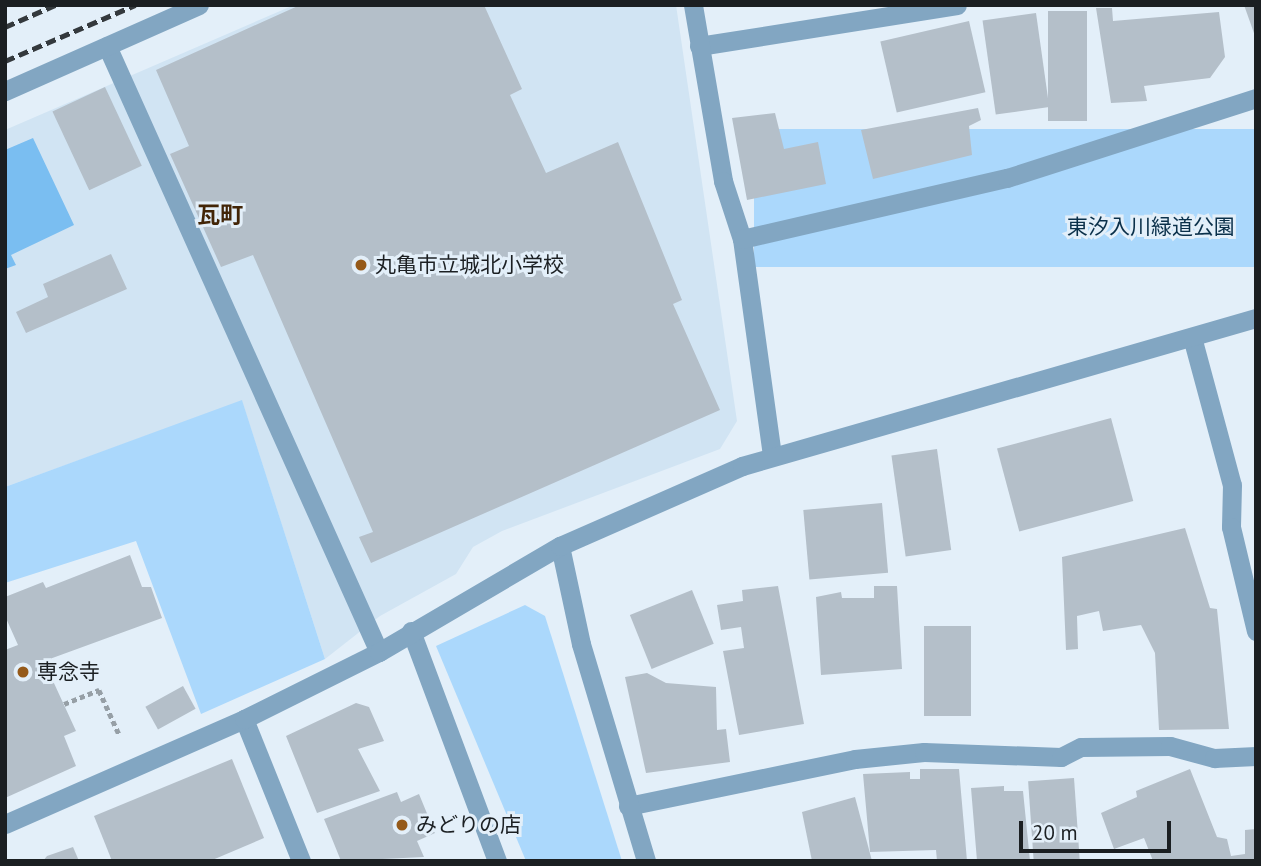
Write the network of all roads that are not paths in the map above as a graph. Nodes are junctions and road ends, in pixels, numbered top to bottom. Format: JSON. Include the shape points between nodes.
{"nodes":[{"id":1,"x":199,"y":5,"type":"edge"},
{"id":2,"x":693,"y":5,"type":"edge"},
{"id":3,"x":957,"y":5,"type":"edge"},
{"id":4,"x":107,"y":46,"type":"junction"},
{"id":5,"x":699,"y":46,"type":"junction"},
{"id":6,"x":5,"y":91,"type":"edge"},
{"id":7,"x":1256,"y":98,"type":"edge"},
{"id":8,"x":742,"y":239,"type":"junction"},
{"id":9,"x":1256,"y":318,"type":"edge"},
{"id":10,"x":1192,"y":337,"type":"junction"},
{"id":11,"x":772,"y":454,"type":"junction"},
{"id":12,"x":560,"y":546,"type":"junction"},
{"id":13,"x":411,"y":631,"type":"junction"},
{"id":14,"x":1256,"y":631,"type":"edge"},
{"id":15,"x":379,"y":652,"type":"junction"},
{"id":16,"x":244,"y":719,"type":"junction"},
{"id":17,"x":1256,"y":756,"type":"edge"},
{"id":18,"x":628,"y":806,"type":"junction"},
{"id":19,"x":5,"y":824,"type":"edge"},
{"id":20,"x":301,"y":861,"type":"edge"},
{"id":21,"x":497,"y":861,"type":"edge"},
{"id":22,"x":646,"y":861,"type":"edge"}],
"edges":[{"from":1,"to":4,"type":"street"},
{"from":2,"to":5,"type":"street"},
{"from":3,"to":5,"type":"street"},
{"from":4,"to":6,"type":"street"},
{"from":4,"to":15,"type":"street"},
{"from":5,"to":8,"type":"street","via":[[723,181]]},
{"from":7,"to":8,"type":"street","via":[[1007,178]]},
{"from":8,"to":11,"type":"street"},
{"from":9,"to":10,"type":"street"},
{"from":10,"to":11,"type":"street"},
{"from":10,"to":14,"type":"street","via":[[1232,485],[1231,527]]},
{"from":11,"to":12,"type":"street"},
{"from":12,"to":13,"type":"street"},
{"from":12,"to":18,"type":"street","via":[[581,644]]},
{"from":13,"to":15,"type":"street"},
{"from":13,"to":21,"type":"street"},
{"from":15,"to":16,"type":"street"},
{"from":16,"to":19,"type":"street"},
{"from":16,"to":20,"type":"street"},
{"from":17,"to":18,"type":"street","via":[[1214,758],[1170,746],[1081,747],[1061,757],[924,752],[855,759]]},
{"from":18,"to":22,"type":"street"}]}
